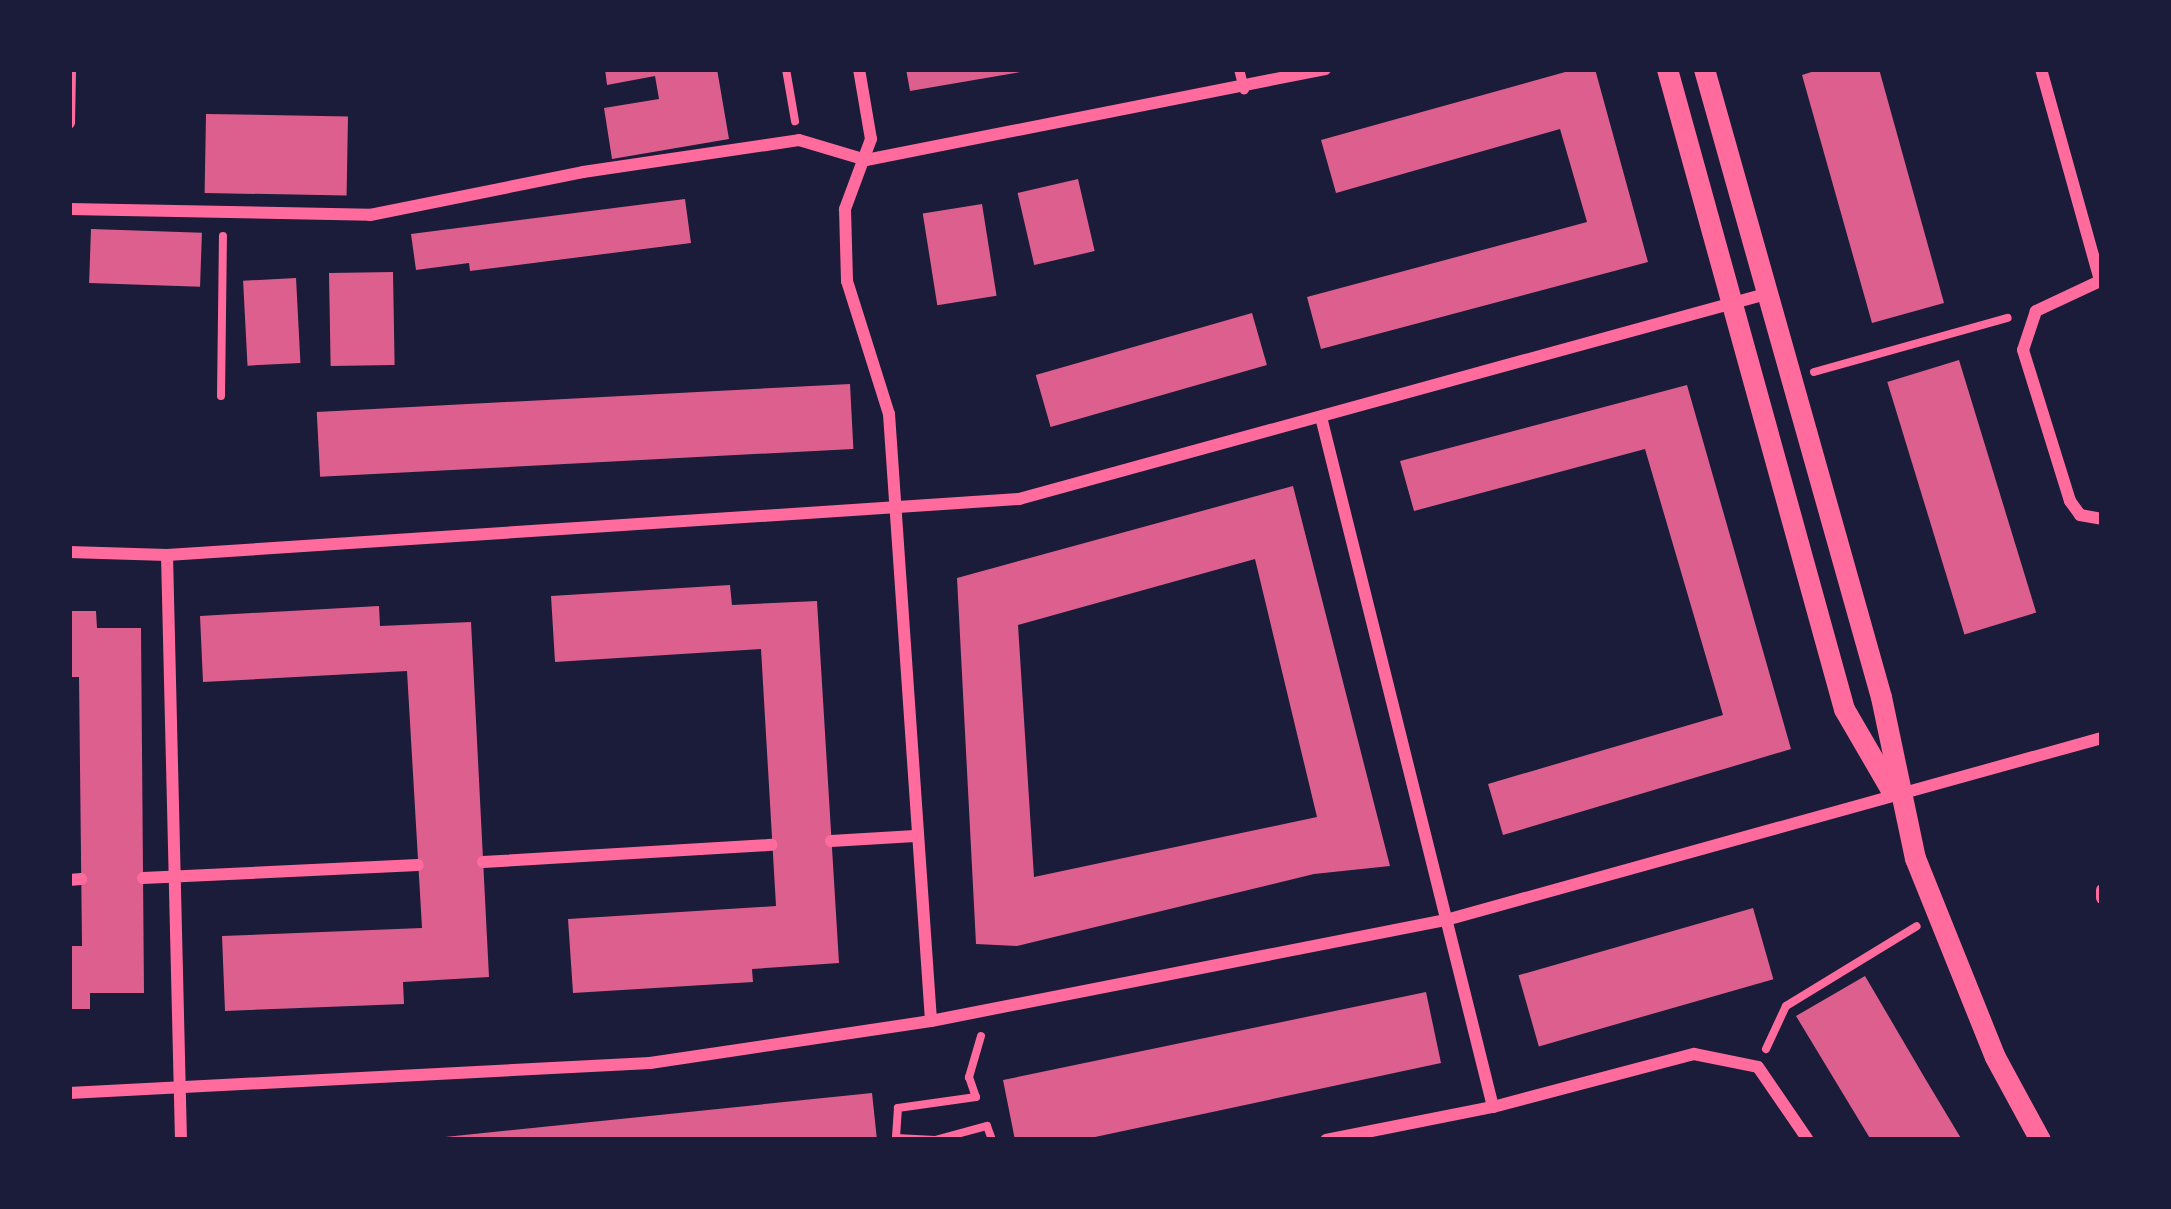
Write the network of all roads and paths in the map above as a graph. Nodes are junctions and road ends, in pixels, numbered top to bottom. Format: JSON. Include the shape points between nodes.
{"nodes":[{"id":1,"x":70,"y":69,"type":"edge"},
{"id":2,"x":786,"y":69,"type":"edge"},
{"id":3,"x":859,"y":69,"type":"edge"},
{"id":4,"x":1239,"y":69,"type":"edge"},
{"id":5,"x":1325,"y":69,"type":"edge"},
{"id":6,"x":1667,"y":69,"type":"edge"},
{"id":7,"x":1704,"y":69,"type":"edge"},
{"id":8,"x":2041,"y":69,"type":"edge"},
{"id":9,"x":1244,"y":89,"type":"junction"},
{"id":10,"x":69,"y":122,"type":"edge"},
{"id":11,"x":799,"y":140,"type":"junction"},
{"id":12,"x":866,"y":160,"type":"junction"},
{"id":13,"x":69,"y":209,"type":"edge"},
{"id":14,"x":224,"y":214,"type":"junction"},
{"id":15,"x":2101,"y":280,"type":"edge"},
{"id":16,"x":1766,"y":294,"type":"junction"},
{"id":17,"x":1732,"y":304,"type":"junction"},
{"id":18,"x":2030,"y":319,"type":"junction"},
{"id":19,"x":1790,"y":380,"type":"junction"},
{"id":20,"x":221,"y":396,"type":"dead end"},
{"id":21,"x":1322,"y":417,"type":"junction"},
{"id":22,"x":895,"y":512,"type":"junction"},
{"id":23,"x":2102,"y":520,"type":"edge"},
{"id":24,"x":69,"y":552,"type":"edge"},
{"id":25,"x":166,"y":555,"type":"junction"},
{"id":26,"x":2102,"y":738,"type":"edge"},
{"id":27,"x":1897,"y":799,"type":"junction"},
{"id":28,"x":915,"y":836,"type":"junction"},
{"id":29,"x":831,"y":841,"type":"dead end"},
{"id":30,"x":771,"y":845,"type":"dead end"},
{"id":31,"x":483,"y":862,"type":"dead end"},
{"id":32,"x":418,"y":865,"type":"dead end"},
{"id":33,"x":172,"y":877,"type":"junction"},
{"id":34,"x":143,"y":878,"type":"dead end"},
{"id":35,"x":1935,"y":915,"type":"junction"},
{"id":36,"x":1446,"y":920,"type":"junction"},
{"id":37,"x":988,"y":1009,"type":"junction"},
{"id":38,"x":931,"y":1021,"type":"junction"},
{"id":39,"x":1758,"y":1067,"type":"junction"},
{"id":40,"x":179,"y":1090,"type":"junction"},
{"id":41,"x":69,"y":1093,"type":"edge"},
{"id":42,"x":1493,"y":1107,"type":"junction"},
{"id":43,"x":181,"y":1140,"type":"edge"},
{"id":44,"x":992,"y":1140,"type":"edge"},
{"id":45,"x":1326,"y":1140,"type":"edge"},
{"id":46,"x":1808,"y":1140,"type":"edge"},
{"id":47,"x":2040,"y":1140,"type":"edge"}],
"edges":[{"from":1,"to":10,"type":"street"},
{"from":2,"to":11,"type":"path"},
{"from":3,"to":12,"type":"street","via":[[871,139]]},
{"from":4,"to":9,"type":"street"},
{"from":5,"to":9,"type":"street"},
{"from":6,"to":17,"type":"street"},
{"from":7,"to":16,"type":"street"},
{"from":8,"to":15,"type":"street"},
{"from":9,"to":12,"type":"street"},
{"from":11,"to":12,"type":"street"},
{"from":11,"to":14,"type":"street","via":[[370,215]]},
{"from":12,"to":22,"type":"street","via":[[845,209],[848,281],[887,399]]},
{"from":13,"to":14,"type":"street"},
{"from":14,"to":20,"type":"path"},
{"from":15,"to":18,"type":"street"},
{"from":16,"to":17,"type":"street"},
{"from":16,"to":19,"type":"street"},
{"from":17,"to":21,"type":"street"},
{"from":17,"to":27,"type":"street","via":[[1844,709]]},
{"from":18,"to":19,"type":"path","via":[[2007,318]]},
{"from":18,"to":23,"type":"street","via":[[2024,350],[2070,501],[2080,514]]},
{"from":19,"to":27,"type":"street","via":[[1881,697]]},
{"from":21,"to":22,"type":"street","via":[[1033,496]]},
{"from":21,"to":36,"type":"street"},
{"from":22,"to":25,"type":"street"},
{"from":22,"to":28,"type":"street"},
{"from":24,"to":25,"type":"street"},
{"from":25,"to":33,"type":"street"},
{"from":26,"to":27,"type":"street"},
{"from":27,"to":35,"type":"street"},
{"from":27,"to":36,"type":"street"},
{"from":28,"to":29,"type":"street"},
{"from":28,"to":38,"type":"street"},
{"from":30,"to":31,"type":"street"},
{"from":32,"to":33,"type":"street"},
{"from":33,"to":34,"type":"street"},
{"from":33,"to":40,"type":"street"},
{"from":35,"to":39,"type":"path","via":[[1786,1006]]},
{"from":35,"to":47,"type":"street"},
{"from":36,"to":37,"type":"street"},
{"from":36,"to":42,"type":"street"},
{"from":37,"to":38,"type":"street"},
{"from":37,"to":44,"type":"path","via":[[969,1077],[976,1096],[898,1108],[896,1138],[934,1140],[987,1126]]},
{"from":38,"to":40,"type":"street","via":[[650,1063]]},
{"from":39,"to":42,"type":"street","via":[[1681,1055]]},
{"from":39,"to":46,"type":"street"},
{"from":40,"to":41,"type":"street"},
{"from":40,"to":43,"type":"street"},
{"from":42,"to":45,"type":"street"}]}
